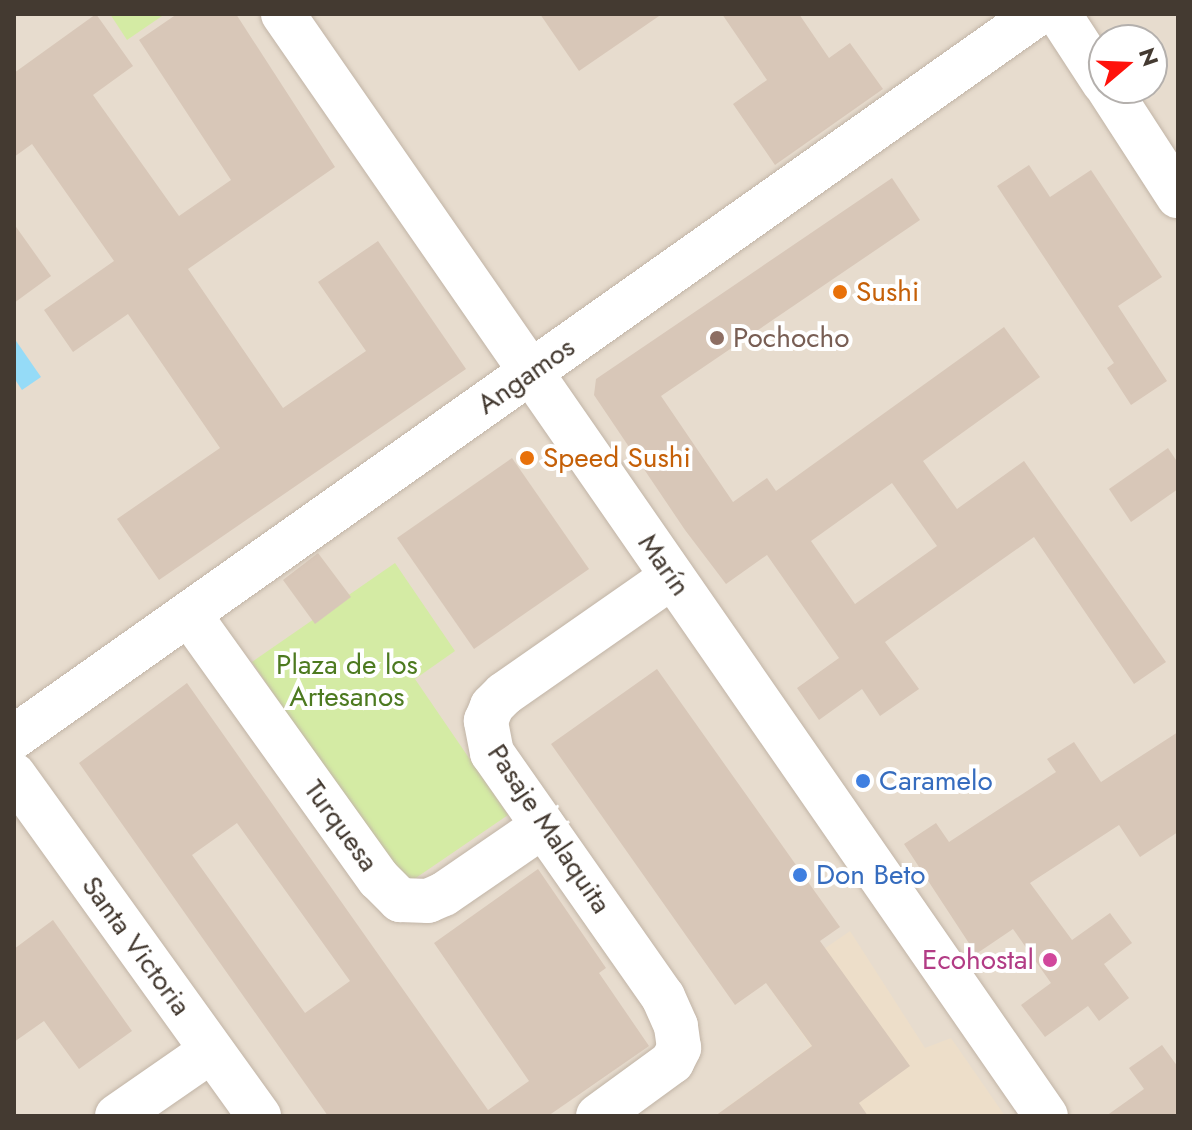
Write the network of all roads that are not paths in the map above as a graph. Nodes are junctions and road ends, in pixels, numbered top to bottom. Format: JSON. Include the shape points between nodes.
{"nodes":[{"id":1,"x":283,"y":14,"type":"edge"},
{"id":2,"x":1037,"y":14,"type":"edge"},
{"id":3,"x":1059,"y":14,"type":"edge"},
{"id":4,"x":1088,"y":58,"type":"edge"},
{"id":5,"x":1118,"y":104,"type":"edge"},
{"id":6,"x":1178,"y":196,"type":"edge"},
{"id":7,"x":533,"y":371,"type":"junction"},
{"id":8,"x":672,"y":577,"type":"junction"},
{"id":9,"x":189,"y":614,"type":"junction"},
{"id":10,"x":14,"y":737,"type":"edge"},
{"id":11,"x":14,"y":775,"type":"edge"},
{"id":12,"x":543,"y":826,"type":"junction"},
{"id":13,"x":211,"y":1051,"type":"junction"},
{"id":14,"x":117,"y":1116,"type":"edge"},
{"id":15,"x":259,"y":1116,"type":"edge"},
{"id":16,"x":598,"y":1116,"type":"edge"},
{"id":17,"x":1046,"y":1116,"type":"edge"}],
"edges":[{"from":1,"to":7,"type":"street","name":"Marín"},
{"from":2,"to":7,"type":"street","name":"Angamos"},
{"from":3,"to":4,"type":"street"},
{"from":5,"to":6,"type":"street"},
{"from":7,"to":8,"type":"street","name":"Marín"},
{"from":7,"to":9,"type":"street","name":"Angamos"},
{"from":8,"to":12,"type":"street","name":"Pasaje Malaquita","via":[[504,694],[488,713],[492,753]]},
{"from":8,"to":17,"type":"street","name":"Marín"},
{"from":9,"to":10,"type":"street","name":"Angamos"},
{"from":9,"to":12,"type":"street","name":"Turquesa","via":[[379,879],[400,900],[428,901],[444,894]]},
{"from":11,"to":13,"type":"street","name":"Santa Victoria"},
{"from":12,"to":16,"type":"street","name":"Pasaje Malaquita","via":[[663,997],[678,1038],[672,1062]]},
{"from":13,"to":14,"type":"street"},
{"from":13,"to":15,"type":"street","name":"Santa Victoria"}]}
